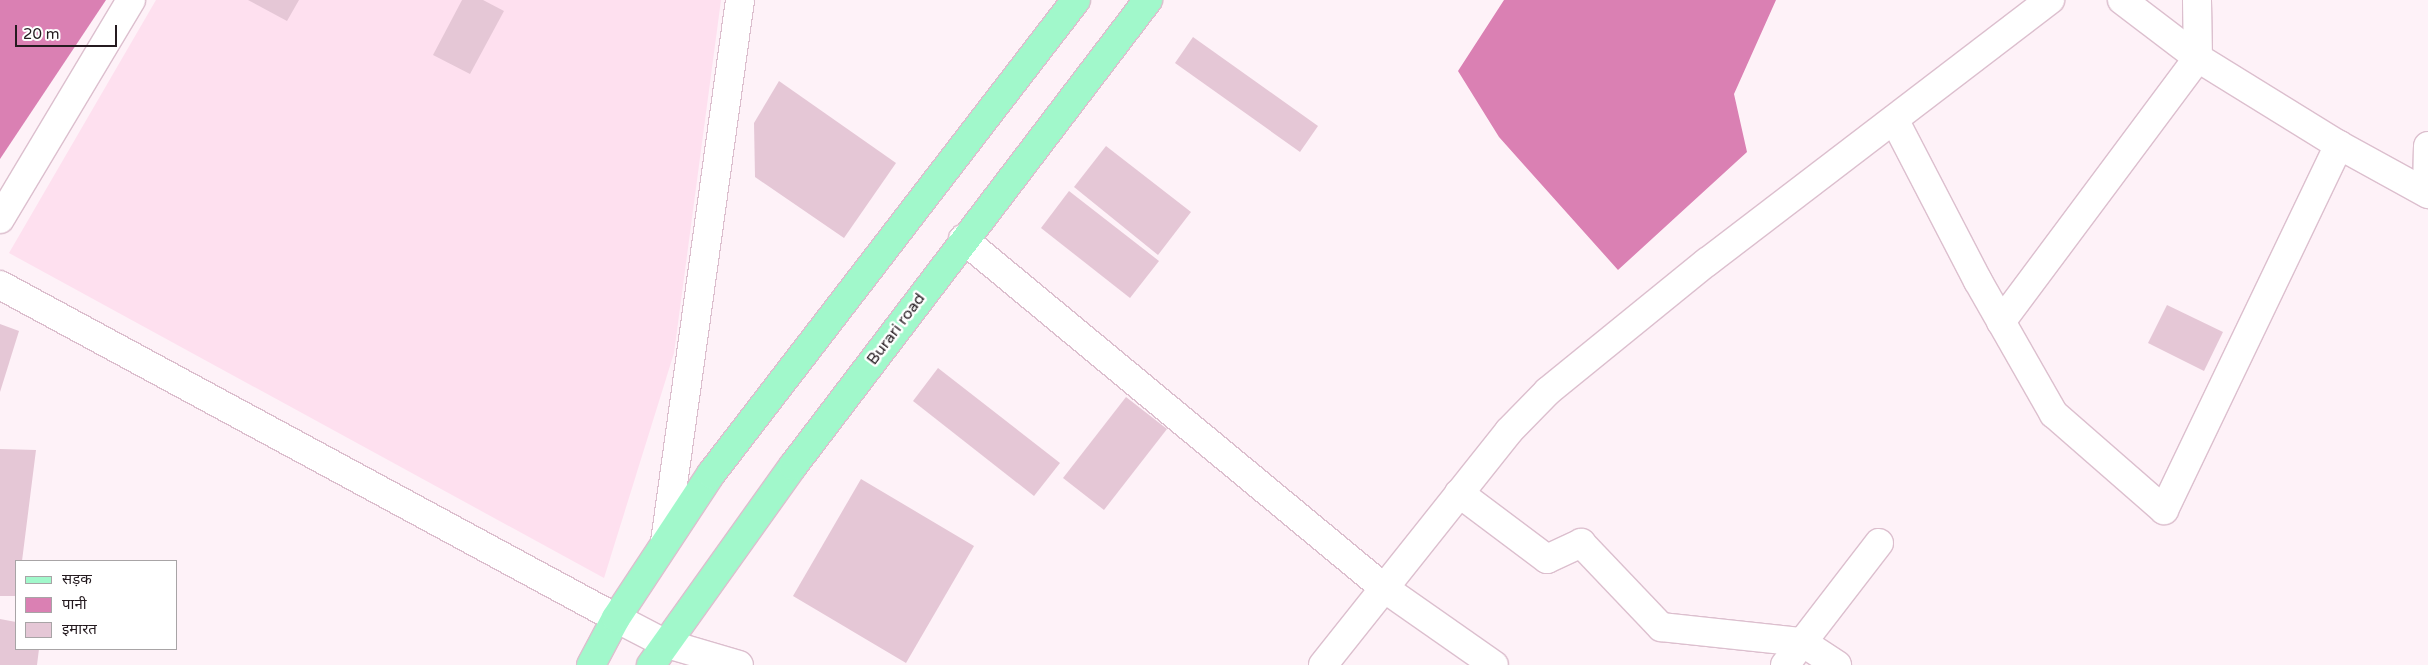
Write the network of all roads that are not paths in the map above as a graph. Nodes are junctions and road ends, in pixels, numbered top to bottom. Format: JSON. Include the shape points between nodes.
{"nodes":[{"id":1,"x":131,"y":0,"type":"edge"},
{"id":2,"x":740,"y":0,"type":"edge"},
{"id":3,"x":1076,"y":0,"type":"edge"},
{"id":4,"x":1148,"y":0,"type":"edge"},
{"id":5,"x":2050,"y":0,"type":"edge"},
{"id":6,"x":2122,"y":0,"type":"edge"},
{"id":7,"x":2196,"y":0,"type":"edge"},
{"id":8,"x":2198,"y":58,"type":"junction"},
{"id":9,"x":1895,"y":121,"type":"junction"},
{"id":10,"x":2339,"y":145,"type":"junction"},
{"id":11,"x":2428,"y":146,"type":"edge"},
{"id":12,"x":2427,"y":193,"type":"edge"},
{"id":13,"x":0,"y":219,"type":"edge"},
{"id":14,"x":963,"y":240,"type":"junction"},
{"id":15,"x":0,"y":284,"type":"edge"},
{"id":16,"x":2001,"y":322,"type":"junction"},
{"id":17,"x":1459,"y":493,"type":"junction"},
{"id":18,"x":665,"y":542,"type":"junction"},
{"id":19,"x":1879,"y":543,"type":"dead end"},
{"id":20,"x":1384,"y":588,"type":"junction"},
{"id":21,"x":616,"y":618,"type":"junction"},
{"id":22,"x":1802,"y":642,"type":"junction"},
{"id":23,"x":658,"y":654,"type":"edge"},
{"id":24,"x":590,"y":665,"type":"edge"},
{"id":25,"x":739,"y":665,"type":"edge"},
{"id":26,"x":1323,"y":665,"type":"edge"},
{"id":27,"x":1494,"y":665,"type":"edge"},
{"id":28,"x":1785,"y":665,"type":"edge"},
{"id":29,"x":1837,"y":665,"type":"edge"}],
"edges":[{"from":1,"to":13,"type":"street"},
{"from":2,"to":18,"type":"street"},
{"from":3,"to":18,"type":"main road","via":[[711,474]]},
{"from":4,"to":14,"type":"main road","name":"Burari road"},
{"from":5,"to":9,"type":"street"},
{"from":6,"to":8,"type":"street"},
{"from":7,"to":8,"type":"street"},
{"from":8,"to":10,"type":"street"},
{"from":8,"to":16,"type":"street"},
{"from":9,"to":16,"type":"street"},
{"from":9,"to":17,"type":"street","via":[[1707,262],[1556,384],[1508,431]]},
{"from":10,"to":12,"type":"street"},
{"from":10,"to":16,"type":"street","via":[[2164,510],[2054,414]]},
{"from":11,"to":12,"type":"street"},
{"from":14,"to":20,"type":"street"},
{"from":14,"to":23,"type":"main road","name":"Burari road"},
{"from":15,"to":21,"type":"street"},
{"from":17,"to":20,"type":"street"},
{"from":17,"to":22,"type":"street","via":[[1547,559],[1581,543],[1661,628]]},
{"from":18,"to":21,"type":"main road"},
{"from":19,"to":22,"type":"street"},
{"from":20,"to":26,"type":"street"},
{"from":20,"to":27,"type":"street"},
{"from":21,"to":23,"type":"street"},
{"from":21,"to":24,"type":"main road"},
{"from":22,"to":28,"type":"street"},
{"from":22,"to":29,"type":"street"},
{"from":23,"to":25,"type":"street"}]}
